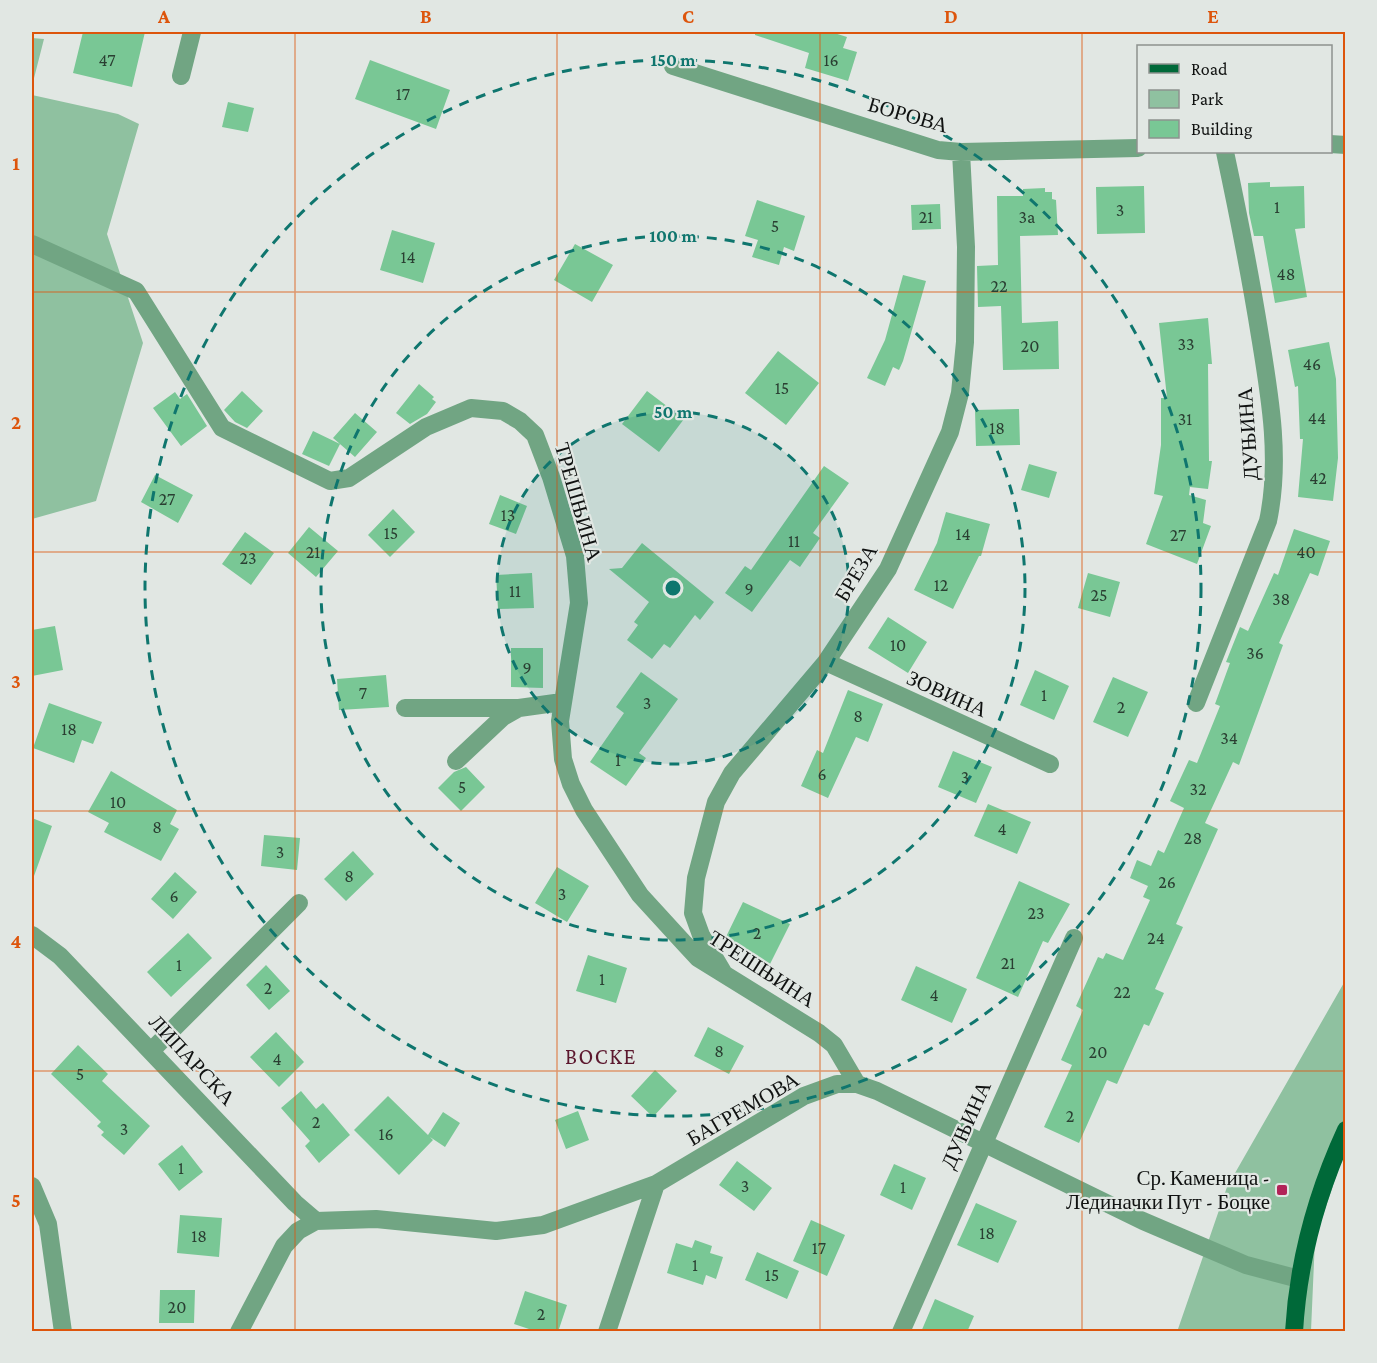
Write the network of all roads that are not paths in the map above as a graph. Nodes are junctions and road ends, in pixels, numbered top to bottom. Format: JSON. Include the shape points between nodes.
{"nodes":[{"id":1,"x":192,"y":32,"type":"edge"},
{"id":2,"x":673,"y":66,"type":"dead end"},
{"id":3,"x":181,"y":76,"type":"dead end"},
{"id":4,"x":1137,"y":148,"type":"edge"},
{"id":5,"x":961,"y":152,"type":"junction"},
{"id":6,"x":1225,"y":153,"type":"edge"},
{"id":7,"x":32,"y":244,"type":"edge"},
{"id":8,"x":826,"y":662,"type":"junction"},
{"id":9,"x":562,"y":702,"type":"junction"},
{"id":10,"x":1196,"y":703,"type":"dead end"},
{"id":11,"x":405,"y":708,"type":"dead end"},
{"id":12,"x":519,"y":708,"type":"junction"},
{"id":13,"x":456,"y":761,"type":"dead end"},
{"id":14,"x":1050,"y":764,"type":"dead end"},
{"id":15,"x":299,"y":903,"type":"dead end"},
{"id":16,"x":32,"y":935,"type":"edge"},
{"id":17,"x":1074,"y":938,"type":"dead end"},
{"id":18,"x":724,"y":974,"type":"junction"},
{"id":19,"x":152,"y":1050,"type":"junction"},
{"id":20,"x":857,"y":1084,"type":"junction"},
{"id":21,"x":1346,"y":1130,"type":"edge"},
{"id":22,"x":982,"y":1144,"type":"junction"},
{"id":23,"x":656,"y":1184,"type":"junction"},
{"id":24,"x":32,"y":1186,"type":"edge"},
{"id":25,"x":316,"y":1221,"type":"junction"},
{"id":26,"x":1299,"y":1279,"type":"junction"},
{"id":27,"x":63,"y":1332,"type":"edge"},
{"id":28,"x":239,"y":1332,"type":"edge"},
{"id":29,"x":607,"y":1332,"type":"edge"},
{"id":30,"x":901,"y":1332,"type":"edge"},
{"id":31,"x":1294,"y":1332,"type":"edge"}],
"edges":[{"from":1,"to":3,"type":"street"},
{"from":2,"to":5,"type":"street","name":"БОРОВА","via":[[938,150]]},
{"from":4,"to":5,"type":"street","name":"БОРОВА"},
{"from":5,"to":8,"type":"street","name":"БРЕЗА","via":[[966,342],[960,393],[950,432],[888,569]]},
{"from":6,"to":10,"type":"street","name":"ДУЊИНА","via":[[1267,376],[1274,483],[1268,521]]},
{"from":7,"to":9,"type":"street","name":"ТРЕШЊИНА","via":[[136,291],[222,428],[330,481],[350,478],[426,427],[471,408],[503,411],[520,421],[535,435],[575,556],[579,603]]},
{"from":8,"to":14,"type":"street","name":"ЗОВИНА"},
{"from":8,"to":18,"type":"street","name":"БРЕЗА","via":[[732,773],[717,802],[696,878],[693,913]]},
{"from":9,"to":12,"type":"street"},
{"from":9,"to":18,"type":"street","name":"ТРЕШЊИНА","via":[[563,759],[584,810],[640,895],[668,928],[698,958]]},
{"from":11,"to":12,"type":"street"},
{"from":12,"to":13,"type":"street","via":[[503,717]]},
{"from":15,"to":19,"type":"street"},
{"from":16,"to":19,"type":"street","name":"ЛИПАРСКА","via":[[60,956]]},
{"from":17,"to":22,"type":"street","name":"ДУЊИНА"},
{"from":18,"to":20,"type":"street","name":"ТРЕШЊИНА","via":[[819,1032],[834,1045]]},
{"from":19,"to":25,"type":"street","name":"ЛИПАРСКА"},
{"from":20,"to":22,"type":"street","name":"БАГРЕМОВА"},
{"from":20,"to":23,"type":"street","name":"БАГРЕМОВА","via":[[837,1084],[804,1096]]},
{"from":21,"to":26,"type":"main road","via":[[1311,1224]]},
{"from":22,"to":26,"type":"street","name":"БАГРЕМОВА","via":[[1246,1266]]},
{"from":22,"to":30,"type":"street","name":"ДУЊИНА"},
{"from":23,"to":25,"type":"street","name":"БАГРЕМОВА","via":[[543,1225],[496,1232],[376,1219]]},
{"from":23,"to":29,"type":"street"},
{"from":24,"to":27,"type":"street","via":[[48,1224]]},
{"from":25,"to":28,"type":"street","via":[[298,1231],[285,1246]]},
{"from":26,"to":31,"type":"main road"}]}
